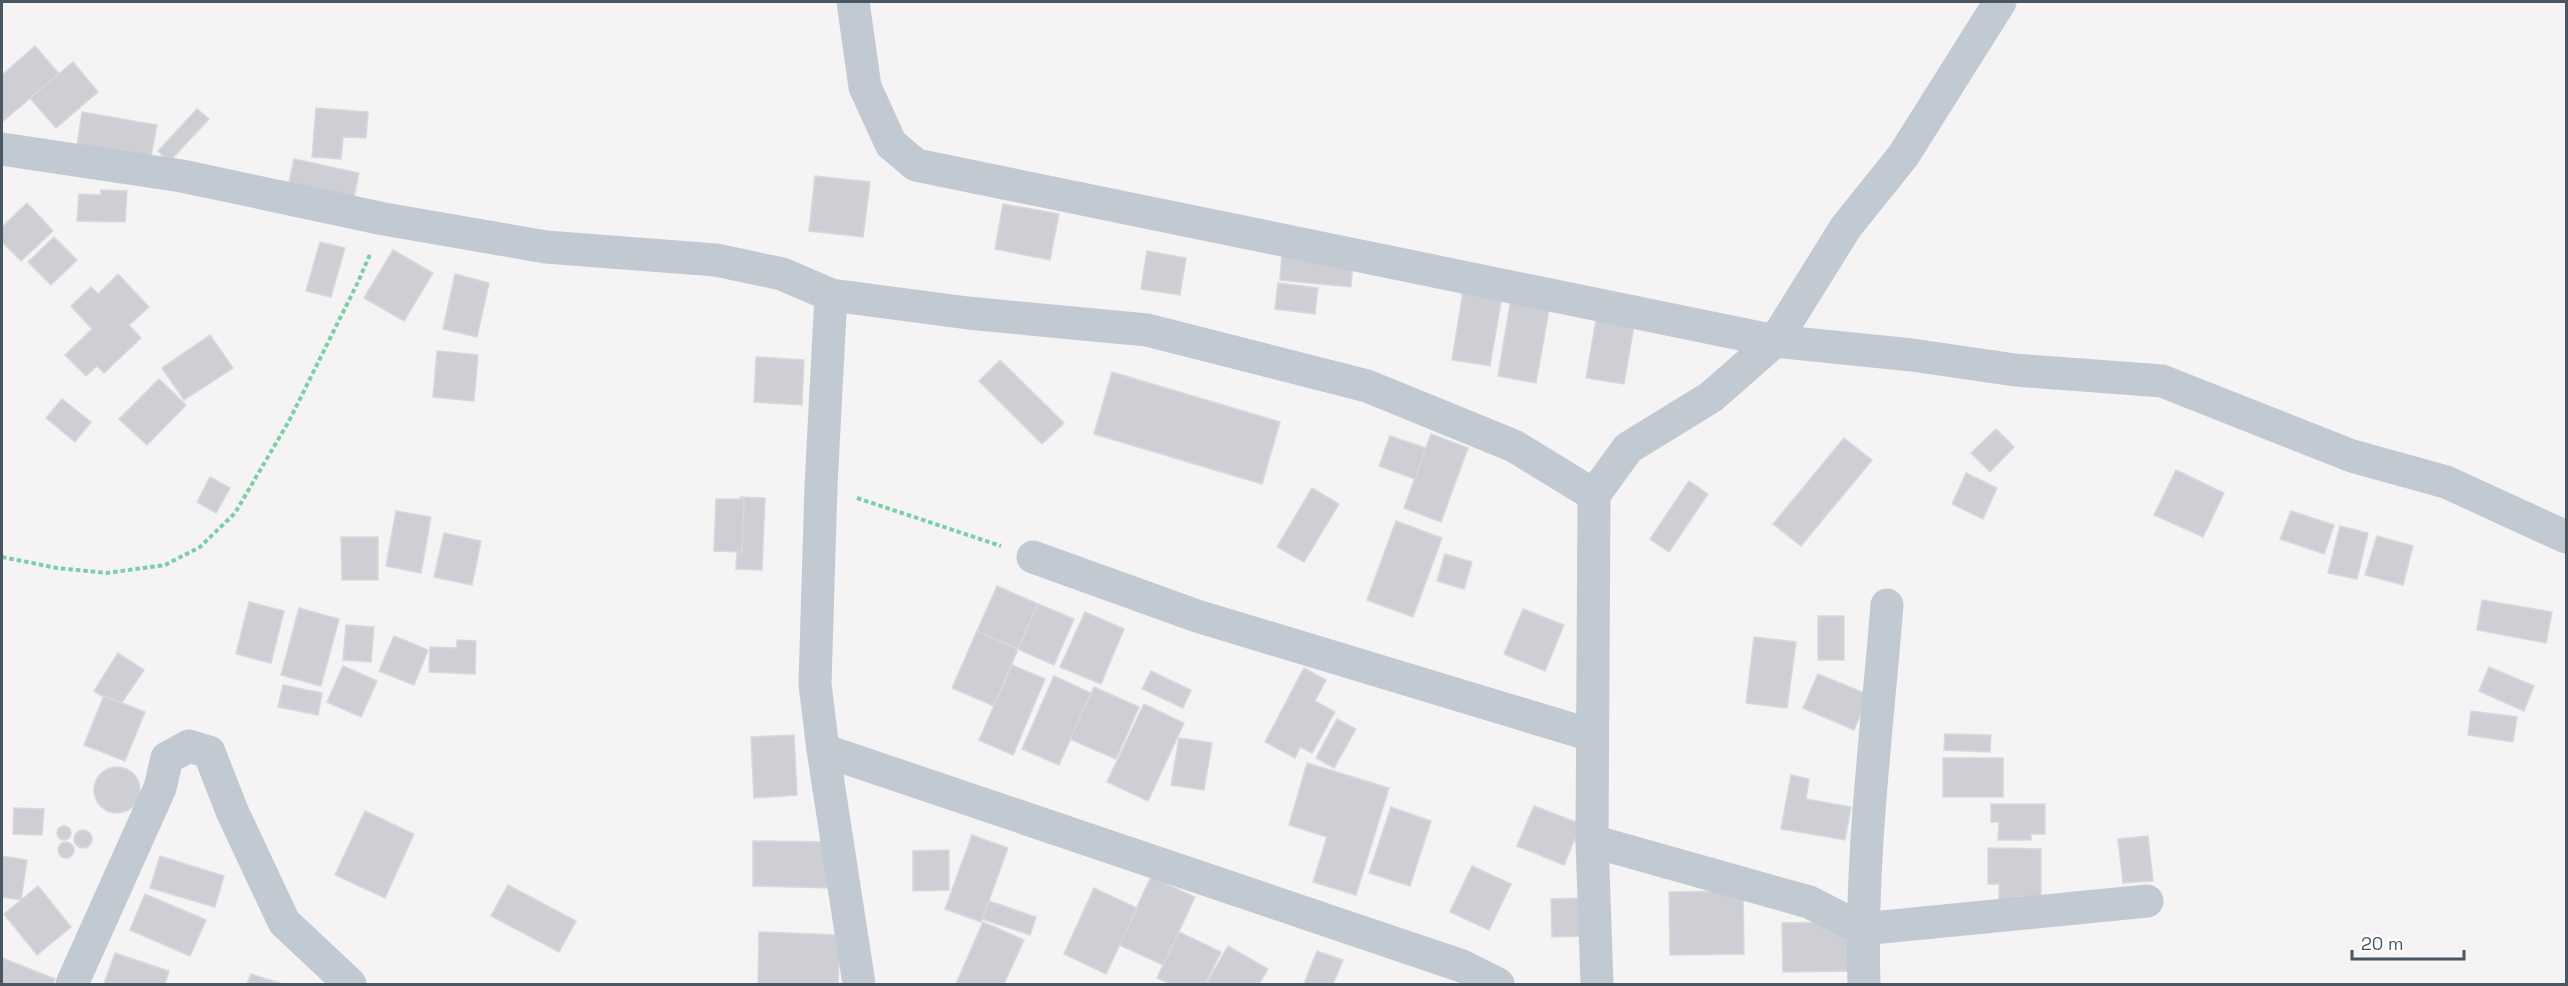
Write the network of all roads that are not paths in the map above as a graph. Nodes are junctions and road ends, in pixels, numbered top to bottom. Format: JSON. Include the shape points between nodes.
{"nodes":[{"id":1,"x":853,"y":2,"type":"edge"},
{"id":2,"x":2000,"y":2,"type":"edge"},
{"id":3,"x":2,"y":149,"type":"edge"},
{"id":4,"x":831,"y":295,"type":"junction"},
{"id":5,"x":1775,"y":341,"type":"junction"},
{"id":6,"x":1594,"y":495,"type":"junction"},
{"id":7,"x":2566,"y":537,"type":"edge"},
{"id":8,"x":1033,"y":557,"type":"road end"},
{"id":9,"x":1887,"y":605,"type":"dead end"},
{"id":10,"x":1591,"y":735,"type":"junction"},
{"id":11,"x":823,"y":750,"type":"junction"},
{"id":12,"x":1592,"y":841,"type":"junction"},
{"id":13,"x":2147,"y":901,"type":"dead end"},
{"id":14,"x":1862,"y":929,"type":"junction"},
{"id":15,"x":72,"y":984,"type":"edge"},
{"id":16,"x":350,"y":984,"type":"edge"},
{"id":17,"x":859,"y":984,"type":"edge"},
{"id":18,"x":1498,"y":984,"type":"edge"},
{"id":19,"x":1597,"y":984,"type":"edge"},
{"id":20,"x":1864,"y":984,"type":"edge"}],
"edges":[{"from":1,"to":5,"type":"street","via":[[865,87],[891,144],[916,165]]},
{"from":2,"to":5,"type":"street","via":[[1903,156],[1846,227]]},
{"from":3,"to":4,"type":"street","via":[[182,176],[384,219],[546,247],[716,260],[782,274]]},
{"from":4,"to":6,"type":"street","via":[[1147,330],[1367,386],[1514,446]]},
{"from":4,"to":11,"type":"street","via":[[815,684]]},
{"from":5,"to":6,"type":"street","via":[[1711,397],[1628,448]]},
{"from":5,"to":7,"type":"street","via":[[2015,369],[2162,381],[2352,456],[2446,482]]},
{"from":6,"to":10,"type":"street"},
{"from":8,"to":10,"type":"street","via":[[1197,615]]},
{"from":9,"to":14,"type":"street"},
{"from":10,"to":12,"type":"street"},
{"from":11,"to":17,"type":"street"},
{"from":11,"to":18,"type":"street","via":[[1462,966]]},
{"from":12,"to":14,"type":"street","via":[[1809,902]]},
{"from":12,"to":19,"type":"street"},
{"from":13,"to":14,"type":"street"},
{"from":14,"to":20,"type":"street"},
{"from":15,"to":16,"type":"street","via":[[160,788],[167,758],[189,746],[208,752],[284,922]]}]}
